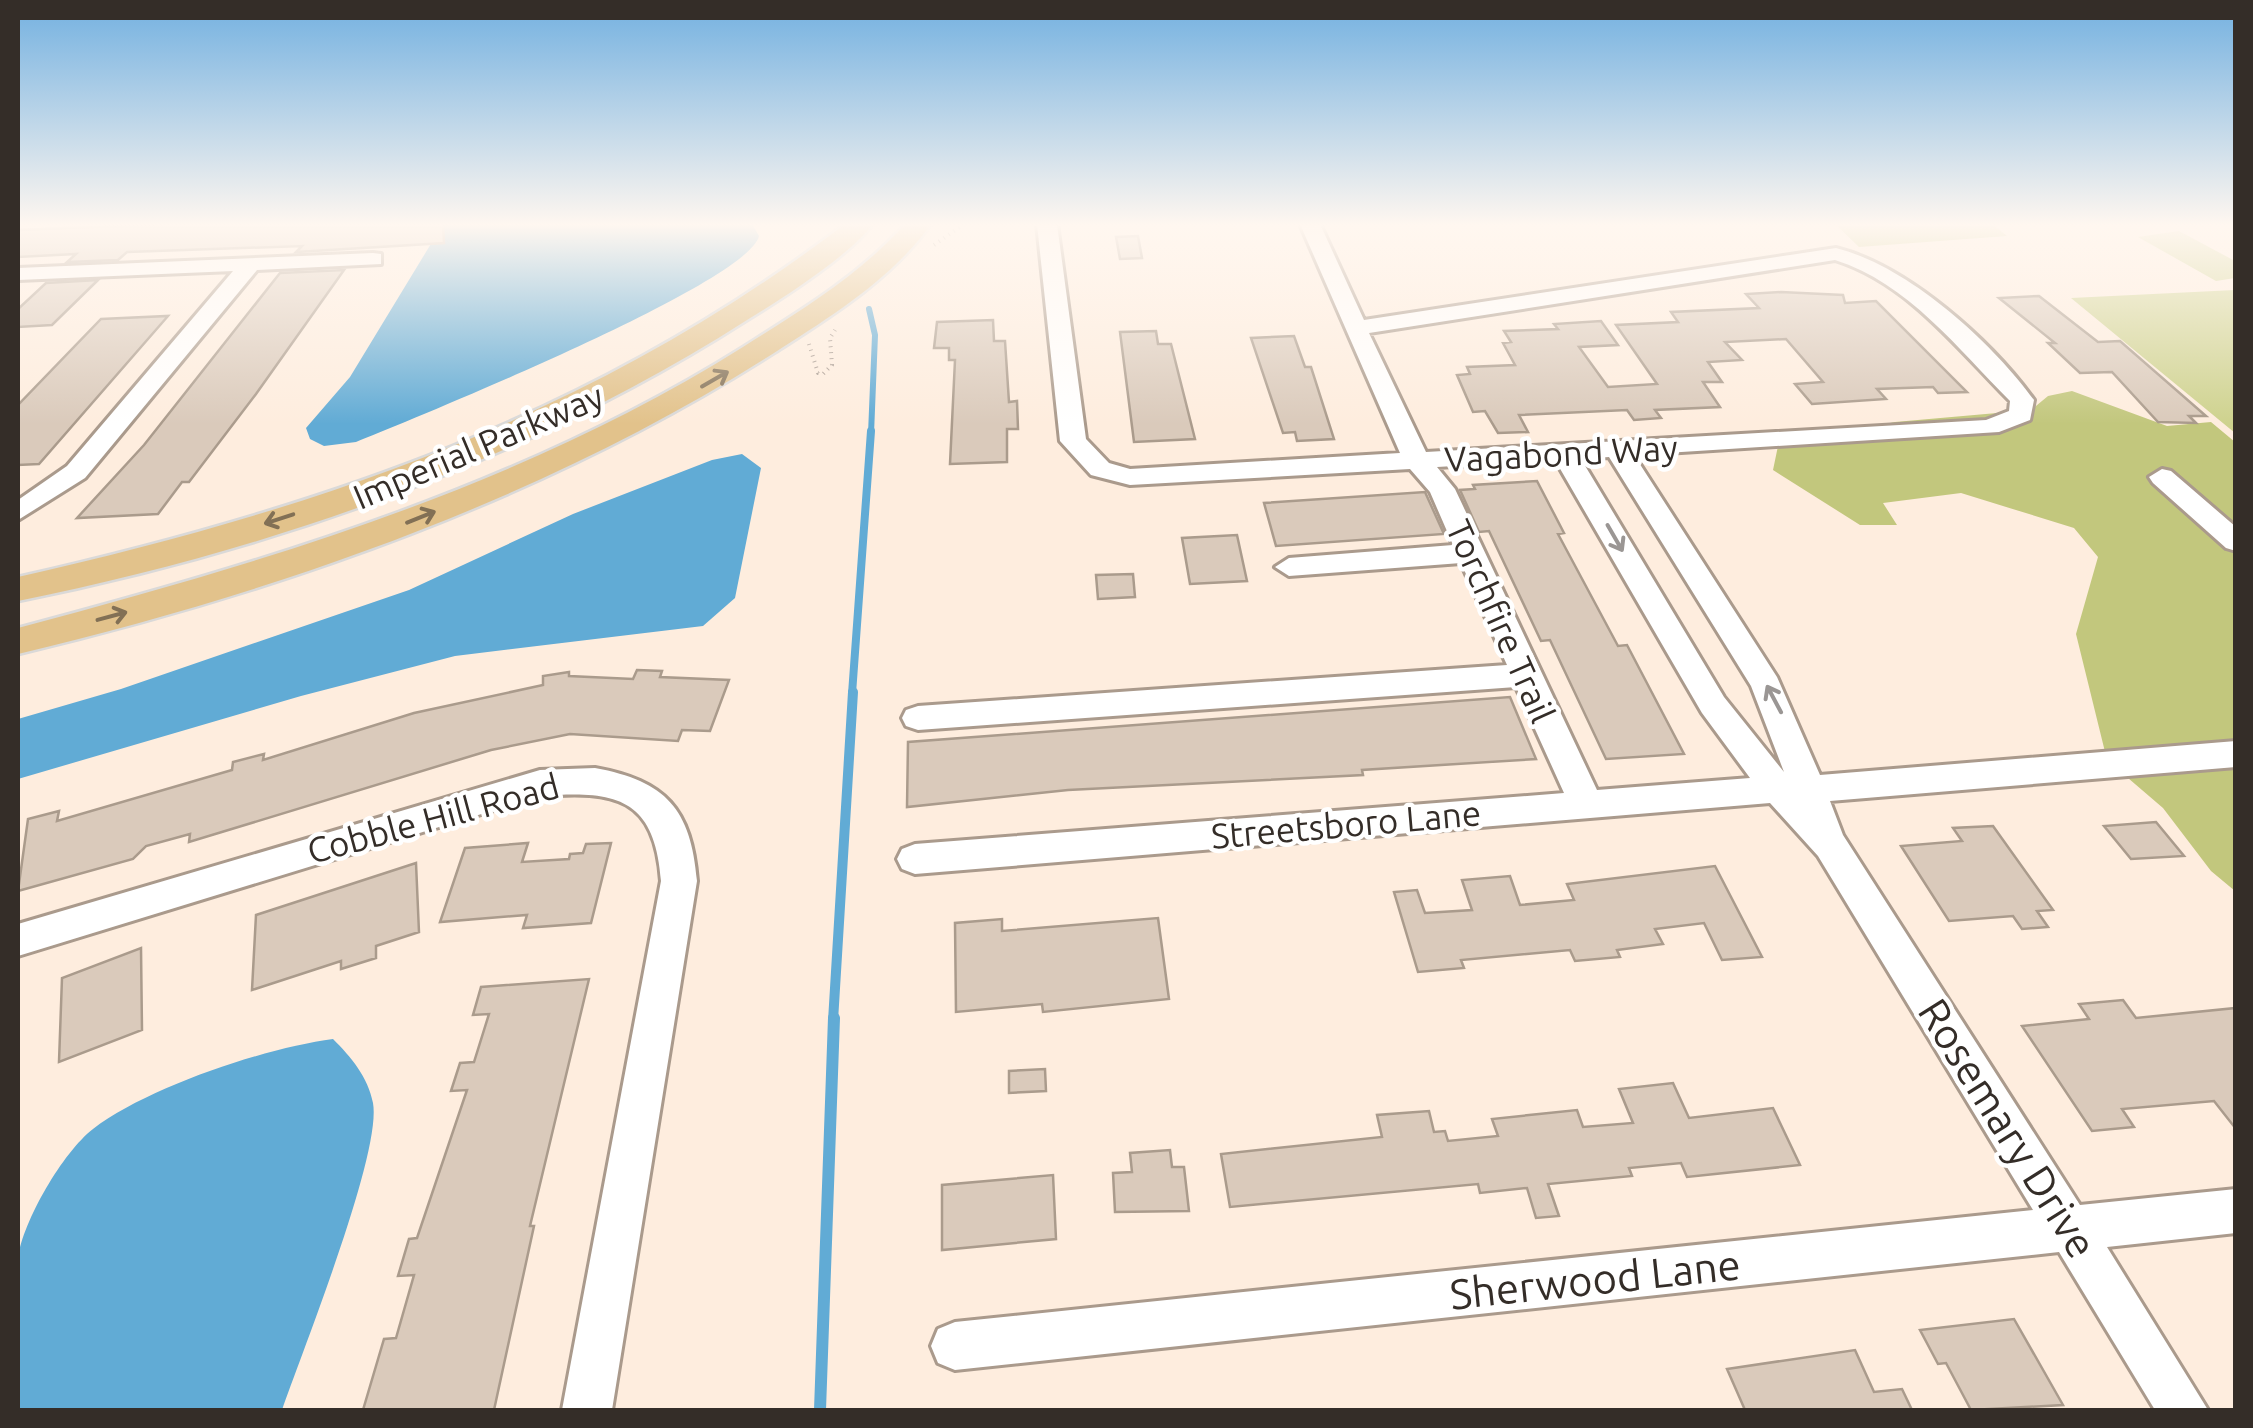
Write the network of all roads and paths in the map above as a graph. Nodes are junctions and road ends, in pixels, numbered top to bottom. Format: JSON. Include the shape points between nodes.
{"nodes":[{"id":1,"x":228,"y":291,"type":"edge"},
{"id":2,"x":778,"y":291,"type":"edge"},
{"id":3,"x":845,"y":291,"type":"edge"},
{"id":4,"x":1055,"y":291,"type":"edge"},
{"id":5,"x":1340,"y":291,"type":"edge"},
{"id":6,"x":1589,"y":291,"type":"edge"},
{"id":7,"x":1906,"y":291,"type":"edge"},
{"id":8,"x":1357,"y":328,"type":"junction"},
{"id":9,"x":1618,"y":451,"type":"junction"},
{"id":10,"x":1565,"y":454,"type":"junction"},
{"id":11,"x":1418,"y":462,"type":"junction"},
{"id":12,"x":2162,"y":477,"type":"dead end"},
{"id":13,"x":18,"y":512,"type":"edge"},
{"id":14,"x":2236,"y":542,"type":"edge"},
{"id":15,"x":1470,"y":553,"type":"junction"},
{"id":16,"x":1289,"y":567,"type":"dead end"},
{"id":17,"x":18,"y":590,"type":"edge"},
{"id":18,"x":18,"y":641,"type":"edge"},
{"id":19,"x":1524,"y":675,"type":"junction"},
{"id":20,"x":918,"y":718,"type":"dead end"},
{"id":21,"x":2236,"y":754,"type":"edge"},
{"id":22,"x":1795,"y":789,"type":"junction"},
{"id":23,"x":1586,"y":804,"type":"junction"},
{"id":24,"x":915,"y":859,"type":"dead end"},
{"id":25,"x":18,"y":940,"type":"edge"},
{"id":26,"x":2236,"y":1211,"type":"edge"},
{"id":27,"x":2070,"y":1230,"type":"junction"},
{"id":28,"x":955,"y":1346,"type":"dead end"},
{"id":29,"x":586,"y":1410,"type":"edge"},
{"id":30,"x":2183,"y":1410,"type":"edge"}],
"edges":[{"from":1,"to":13,"type":"street","via":[[76,472]]},
{"from":2,"to":17,"type":"main road","name":"Imperial Parkway","one_way":true,"via":[[602,392],[444,461],[273,522]]},
{"from":18,"to":3,"type":"main road","name":"Imperial Parkway","one_way":true,"via":[[385,531],[556,462],[744,362]]},
{"from":4,"to":11,"type":"street","name":"Vagabond Way","via":[[1073,441],[1100,469],[1130,477]]},
{"from":5,"to":8,"type":"street","name":"Torchfire Trail"},
{"from":6,"to":8,"type":"street","name":"Vagabond Way"},
{"from":7,"to":9,"type":"street","name":"Vagabond Way","via":[[2022,400],[2021,415],[1990,428]]},
{"from":8,"to":11,"type":"street","name":"Torchfire Trail"},
{"from":9,"to":10,"type":"street","name":"Vagabond Way"},
{"from":22,"to":9,"type":"street","name":"Rosemary Drive","one_way":true,"via":[[1766,684]]},
{"from":10,"to":11,"type":"street","name":"Vagabond Way"},
{"from":10,"to":22,"type":"street","name":"Rosemary Drive","one_way":true,"via":[[1713,705]]},
{"from":11,"to":15,"type":"street","name":"Torchfire Trail","via":[[1442,489]]},
{"from":12,"to":14,"type":"street"},
{"from":15,"to":16,"type":"street"},
{"from":15,"to":19,"type":"street","name":"Torchfire Trail"},
{"from":19,"to":20,"type":"street"},
{"from":19,"to":23,"type":"street","name":"Torchfire Trail"},
{"from":21,"to":22,"type":"street","name":"Streetsboro Lane"},
{"from":22,"to":23,"type":"street","name":"Streetsboro Lane"},
{"from":22,"to":27,"type":"street","name":"Rosemary Drive"},
{"from":23,"to":24,"type":"street","name":"Streetsboro Lane"},
{"from":25,"to":29,"type":"street","name":"Cobble Hill Road","via":[[540,783],[597,780],[646,797],[674,829],[679,881]]},
{"from":26,"to":27,"type":"street","name":"Sherwood Lane"},
{"from":27,"to":28,"type":"street","name":"Sherwood Lane"},
{"from":27,"to":30,"type":"street","name":"Rosemary Drive"}]}
